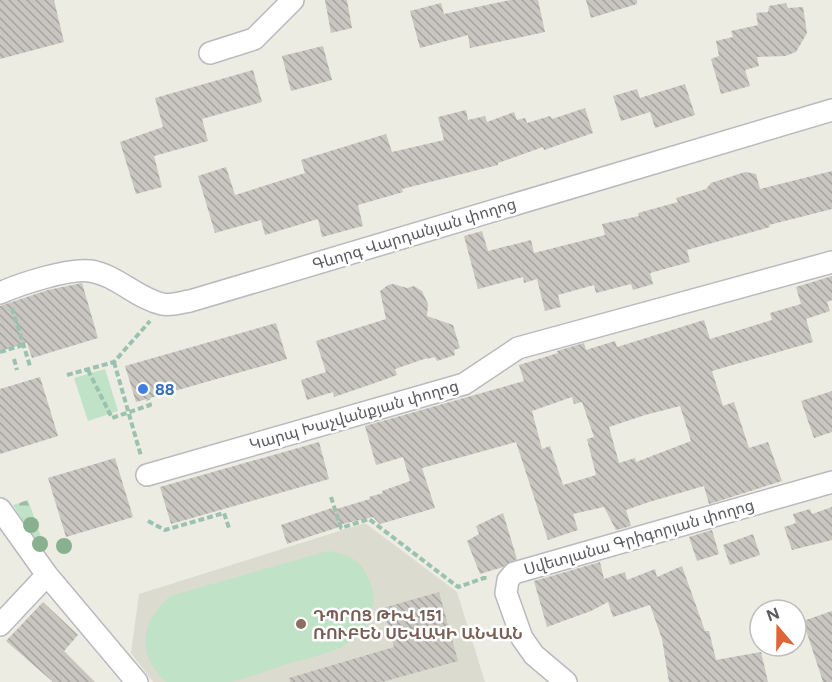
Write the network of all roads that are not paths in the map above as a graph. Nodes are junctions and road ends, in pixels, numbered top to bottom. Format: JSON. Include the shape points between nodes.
{"nodes":[{"id":1,"x":293,"y":0,"type":"edge"},
{"id":2,"x":210,"y":53,"type":"dead end"},
{"id":3,"x":832,"y":110,"type":"edge"},
{"id":4,"x":832,"y":262,"type":"edge"},
{"id":5,"x":3,"y":292,"type":"edge"},
{"id":6,"x":147,"y":475,"type":"road end"},
{"id":7,"x":832,"y":482,"type":"edge"},
{"id":8,"x":0,"y":510,"type":"edge"},
{"id":9,"x":47,"y":574,"type":"junction"},
{"id":10,"x":0,"y":625,"type":"edge"},
{"id":11,"x":137,"y":682,"type":"edge"},
{"id":12,"x":566,"y":682,"type":"edge"}],
"edges":[{"from":1,"to":2,"type":"street","via":[[254,39]]},
{"from":3,"to":5,"type":"street","name":"Գևորգ Վարդանյան փողոց","via":[[190,301],[165,305],[90,271],[67,272]]},
{"from":4,"to":6,"type":"street","name":"Կարպ Խաչվանքյան փողոց","via":[[518,348],[464,384]]},
{"from":7,"to":12,"type":"street","name":"Սվետլանա Գրիգորյան փողոց","via":[[513,573],[506,593],[522,638],[534,655]]},
{"from":8,"to":9,"type":"street"},
{"from":9,"to":10,"type":"street"},
{"from":9,"to":11,"type":"street"}]}
